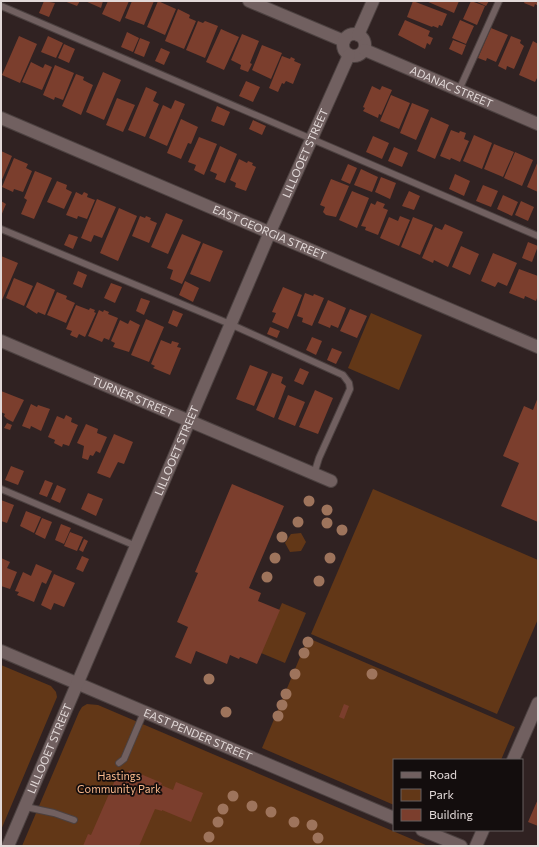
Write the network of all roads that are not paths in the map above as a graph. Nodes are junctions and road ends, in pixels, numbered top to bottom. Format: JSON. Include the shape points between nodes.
{"nodes":[{"id":1,"x":373,"y":1,"type":"edge"},
{"id":2,"x":499,"y":1,"type":"edge"},
{"id":3,"x":253,"y":2,"type":"edge"},
{"id":4,"x":1,"y":6,"type":"edge"},
{"id":5,"x":358,"y":35,"type":"junction"},
{"id":6,"x":344,"y":40,"type":"junction"},
{"id":7,"x":364,"y":50,"type":"junction"},
{"id":8,"x":349,"y":55,"type":"junction"},
{"id":9,"x":459,"y":90,"type":"junction"},
{"id":10,"x":1,"y":118,"type":"edge"},
{"id":11,"x":538,"y":124,"type":"edge"},
{"id":12,"x":311,"y":139,"type":"junction"},
{"id":13,"x":1,"y":229,"type":"edge"},
{"id":14,"x":270,"y":232,"type":"junction"},
{"id":15,"x":538,"y":236,"type":"edge"},
{"id":16,"x":230,"y":324,"type":"junction"},
{"id":17,"x":1,"y":341,"type":"edge"},
{"id":18,"x":538,"y":347,"type":"edge"},
{"id":19,"x":189,"y":421,"type":"junction"},
{"id":20,"x":314,"y":474,"type":"junction"},
{"id":21,"x":331,"y":481,"type":"dead end"},
{"id":22,"x":1,"y":489,"type":"edge"},
{"id":23,"x":136,"y":546,"type":"junction"},
{"id":24,"x":1,"y":651,"type":"edge"},
{"id":25,"x":77,"y":684,"type":"junction"},
{"id":26,"x":538,"y":703,"type":"edge"},
{"id":27,"x":144,"y":712,"type":"junction"},
{"id":28,"x":535,"y":717,"type":"edge"},
{"id":29,"x":514,"y":759,"type":"edge"},
{"id":30,"x":119,"y":763,"type":"dead end"},
{"id":31,"x":26,"y":807,"type":"junction"},
{"id":32,"x":393,"y":818,"type":"edge"},
{"id":33,"x":74,"y":820,"type":"dead end"},
{"id":34,"x":424,"y":831,"type":"edge"},
{"id":35,"x":483,"y":831,"type":"edge"},
{"id":36,"x":8,"y":846,"type":"edge"},
{"id":37,"x":461,"y":846,"type":"edge"},
{"id":38,"x":476,"y":846,"type":"edge"}],
"edges":[{"from":1,"to":5,"type":"street"},
{"from":2,"to":9,"type":"lane"},
{"from":3,"to":6,"type":"street"},
{"from":4,"to":12,"type":"lane"},
{"from":5,"to":6,"type":"street","via":[[351,34]]},
{"from":5,"to":7,"type":"street","via":[[365,42]]},
{"from":6,"to":8,"type":"street","via":[[343,47]]},
{"from":7,"to":8,"type":"street","via":[[360,55]]},
{"from":7,"to":9,"type":"street","name":"ADANAC STREET"},
{"from":8,"to":12,"type":"street","name":"LILLOOET STREET"},
{"from":9,"to":11,"type":"street","name":"ADANAC STREET"},
{"from":10,"to":14,"type":"street","name":"EAST GEORGIA STREET"},
{"from":12,"to":14,"type":"street","name":"LILLOOET STREET"},
{"from":12,"to":15,"type":"lane"},
{"from":13,"to":16,"type":"lane"},
{"from":14,"to":16,"type":"street","name":"LILLOOET STREET"},
{"from":14,"to":18,"type":"street","name":"EAST GEORGIA STREET"},
{"from":16,"to":19,"type":"street","name":"LILLOOET STREET"},
{"from":16,"to":20,"type":"lane","via":[[340,373],[346,378],[350,389]]},
{"from":17,"to":19,"type":"street","name":"TURNER STREET"},
{"from":19,"to":20,"type":"street","name":"TURNER STREET"},
{"from":19,"to":23,"type":"street","name":"LILLOOET STREET"},
{"from":20,"to":21,"type":"street","name":"TURNER STREET"},
{"from":22,"to":23,"type":"lane"},
{"from":23,"to":25,"type":"street","name":"LILLOOET STREET"},
{"from":24,"to":25,"type":"street","name":"EAST PENDER STREET"},
{"from":25,"to":27,"type":"street","name":"EAST PENDER STREET"},
{"from":25,"to":31,"type":"street","name":"LILLOOET STREET"},
{"from":26,"to":28,"type":"street"},
{"from":27,"to":30,"type":"lane","via":[[124,759]]},
{"from":27,"to":32,"type":"street","name":"EAST PENDER STREET"},
{"from":28,"to":29,"type":"street"},
{"from":31,"to":33,"type":"lane"},
{"from":31,"to":36,"type":"street","name":"LILLOOET STREET"},
{"from":34,"to":37,"type":"street"},
{"from":35,"to":38,"type":"street"}]}
